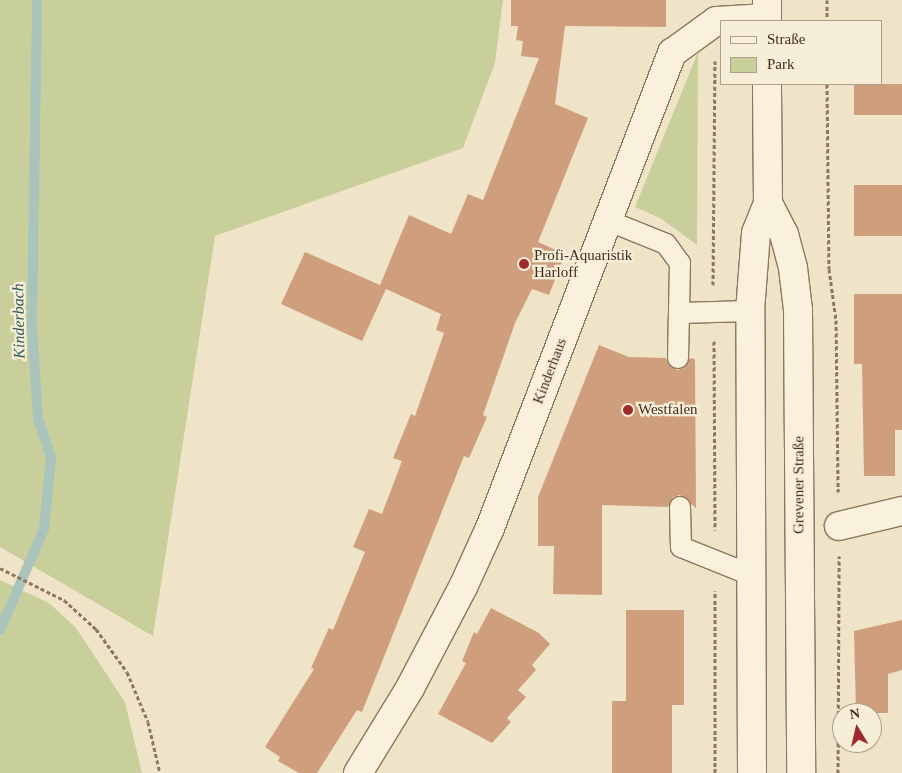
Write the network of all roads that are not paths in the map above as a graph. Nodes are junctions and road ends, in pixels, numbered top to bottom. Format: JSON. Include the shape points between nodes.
{"nodes":[{"id":1,"x":767,"y":13,"type":"edge"},
{"id":2,"x":767,"y":85,"type":"edge"},
{"id":3,"x":768,"y":202,"type":"junction"},
{"id":4,"x":609,"y":221,"type":"junction"},
{"id":5,"x":750,"y":311,"type":"junction"},
{"id":6,"x":679,"y":313,"type":"junction"},
{"id":7,"x":678,"y":358,"type":"dead end"},
{"id":8,"x":680,"y":507,"type":"dead end"},
{"id":9,"x":902,"y":512,"type":"edge"},
{"id":10,"x":839,"y":526,"type":"road end"},
{"id":11,"x":751,"y":575,"type":"junction"},
{"id":12,"x":358,"y":773,"type":"edge"},
{"id":13,"x":752,"y":773,"type":"edge"},
{"id":14,"x":801,"y":773,"type":"edge"}],
"edges":[{"from":1,"to":4,"type":"main road","name":"Kinderhaus","via":[[716,20],[672,53]]},
{"from":2,"to":3,"type":"main road","name":"Grevener Straße"},
{"from":3,"to":5,"type":"main road","name":"Grevener Straße","via":[[756,233]]},
{"from":3,"to":14,"type":"main road","name":"Grevener Straße","via":[[784,234],[793,268],[798,310]]},
{"from":4,"to":6,"type":"lane","via":[[666,244],[680,263]]},
{"from":4,"to":12,"type":"main road","name":"Kinderhaus","via":[[464,585],[410,688]]},
{"from":5,"to":6,"type":"lane"},
{"from":5,"to":11,"type":"main road","name":"Grevener Straße"},
{"from":6,"to":7,"type":"lane"},
{"from":8,"to":11,"type":"lane","via":[[681,547]]},
{"from":9,"to":10,"type":"main road"},
{"from":11,"to":13,"type":"main road","name":"Grevener Straße"}]}
